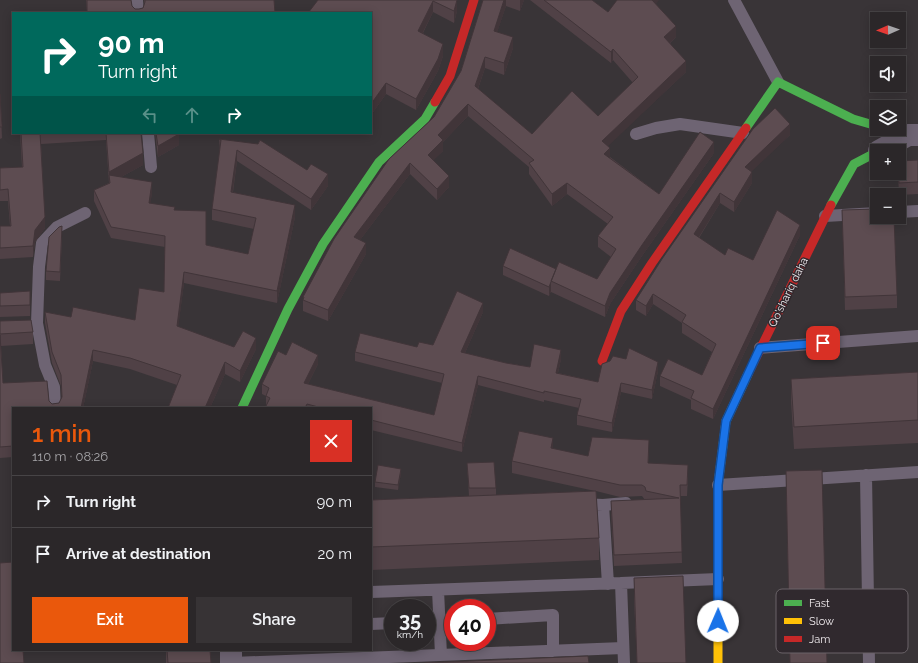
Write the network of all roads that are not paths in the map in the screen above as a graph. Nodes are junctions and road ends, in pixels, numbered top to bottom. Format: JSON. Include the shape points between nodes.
{"nodes":[{"id":1,"x":137,"y":0,"type":"edge"},
{"id":2,"x":474,"y":0,"type":"edge"},
{"id":3,"x":734,"y":0,"type":"edge"},
{"id":4,"x":138,"y":12,"type":"edge"},
{"id":5,"x":778,"y":82,"type":"junction"},
{"id":6,"x":870,"y":124,"type":"edge"},
{"id":7,"x":743,"y":133,"type":"junction"},
{"id":8,"x":148,"y":134,"type":"edge"},
{"id":9,"x":636,"y":134,"type":"dead end"},
{"id":10,"x":913,"y":135,"type":"edge"},
{"id":11,"x":893,"y":144,"type":"edge"},
{"id":12,"x":870,"y":155,"type":"edge"},
{"id":13,"x":151,"y":167,"type":"dead end"},
{"id":14,"x":918,"y":211,"type":"edge"},
{"id":15,"x":906,"y":212,"type":"edge"},
{"id":16,"x":85,"y":213,"type":"dead end"},
{"id":17,"x":870,"y":213,"type":"edge"},
{"id":18,"x":825,"y":216,"type":"junction"},
{"id":19,"x":37,"y":323,"type":"junction"},
{"id":20,"x":22,"y":324,"type":"edge"},
{"id":21,"x":918,"y":336,"type":"edge"},
{"id":22,"x":760,"y":348,"type":"junction"},
{"id":23,"x":602,"y":361,"type":"dead end"},
{"id":24,"x":55,"y":407,"type":"edge"},
{"id":25,"x":242,"y":407,"type":"edge"},
{"id":26,"x":918,"y":472,"type":"edge"},
{"id":27,"x":866,"y":475,"type":"junction"},
{"id":28,"x":718,"y":485,"type":"junction"},
{"id":29,"x":570,"y":503,"type":"edge"},
{"id":30,"x":639,"y":503,"type":"edge"},
{"id":31,"x":603,"y":505,"type":"junction"},
{"id":32,"x":718,"y":579,"type":"junction"},
{"id":33,"x":621,"y":583,"type":"junction"},
{"id":34,"x":608,"y":584,"type":"junction"},
{"id":35,"x":868,"y":589,"type":"edge"},
{"id":36,"x":438,"y":590,"type":"junction"},
{"id":37,"x":372,"y":592,"type":"edge"},
{"id":38,"x":436,"y":602,"type":"edge"},
{"id":39,"x":496,"y":618,"type":"edge"},
{"id":40,"x":384,"y":623,"type":"edge"},
{"id":41,"x":372,"y":624,"type":"edge"},
{"id":42,"x":436,"y":636,"type":"edge"},
{"id":43,"x":623,"y":648,"type":"junction"},
{"id":44,"x":231,"y":651,"type":"edge"},
{"id":45,"x":553,"y":651,"type":"junction"},
{"id":46,"x":869,"y":653,"type":"edge"},
{"id":47,"x":440,"y":655,"type":"junction"},
{"id":48,"x":264,"y":656,"type":"edge"},
{"id":49,"x":232,"y":663,"type":"edge"},
{"id":50,"x":624,"y":663,"type":"edge"},
{"id":51,"x":718,"y":663,"type":"edge"},
{"id":52,"x":869,"y":663,"type":"edge"}],
"edges":[{"from":1,"to":4,"type":"lane"},
{"from":2,"to":25,"type":"street","via":[[450,76],[425,119],[379,162],[323,244],[288,309]]},
{"from":3,"to":5,"type":"lane"},
{"from":5,"to":6,"type":"street","via":[[853,119]]},
{"from":5,"to":7,"type":"street"},
{"from":7,"to":9,"type":"lane","via":[[680,124]]},
{"from":7,"to":23,"type":"street","via":[[621,311]]},
{"from":8,"to":13,"type":"lane"},
{"from":10,"to":11,"type":"street","name":"Qo'shariq daha"},
{"from":12,"to":18,"type":"street","name":"Qo'shariq daha","via":[[854,164]]},
{"from":14,"to":15,"type":"lane"},
{"from":16,"to":19,"type":"lane","via":[[57,227],[42,243]]},
{"from":17,"to":18,"type":"lane"},
{"from":18,"to":22,"type":"street","name":"Qo'shariq daha"},
{"from":19,"to":20,"type":"lane"},
{"from":19,"to":24,"type":"lane","via":[[45,365],[54,387]]},
{"from":21,"to":22,"type":"lane"},
{"from":22,"to":28,"type":"street","name":"Qo'shariq daha","via":[[726,421]]},
{"from":26,"to":27,"type":"lane"},
{"from":27,"to":28,"type":"lane"},
{"from":27,"to":35,"type":"lane"},
{"from":28,"to":32,"type":"street","name":"Qo'shariq daha"},
{"from":29,"to":31,"type":"lane"},
{"from":30,"to":31,"type":"lane"},
{"from":31,"to":34,"type":"lane"},
{"from":32,"to":33,"type":"lane"},
{"from":32,"to":51,"type":"street","name":"Qo'shariq daha"},
{"from":33,"to":34,"type":"lane"},
{"from":33,"to":43,"type":"lane"},
{"from":34,"to":36,"type":"lane"},
{"from":36,"to":37,"type":"lane"},
{"from":36,"to":38,"type":"lane"},
{"from":39,"to":45,"type":"lane","via":[[553,615]]},
{"from":40,"to":41,"type":"lane"},
{"from":42,"to":47,"type":"lane"},
{"from":43,"to":45,"type":"lane"},
{"from":43,"to":50,"type":"lane"},
{"from":44,"to":49,"type":"street"},
{"from":45,"to":47,"type":"lane"},
{"from":46,"to":52,"type":"lane"},
{"from":47,"to":48,"type":"lane"},
{"from":48,"to":49,"type":"lane"}]}
